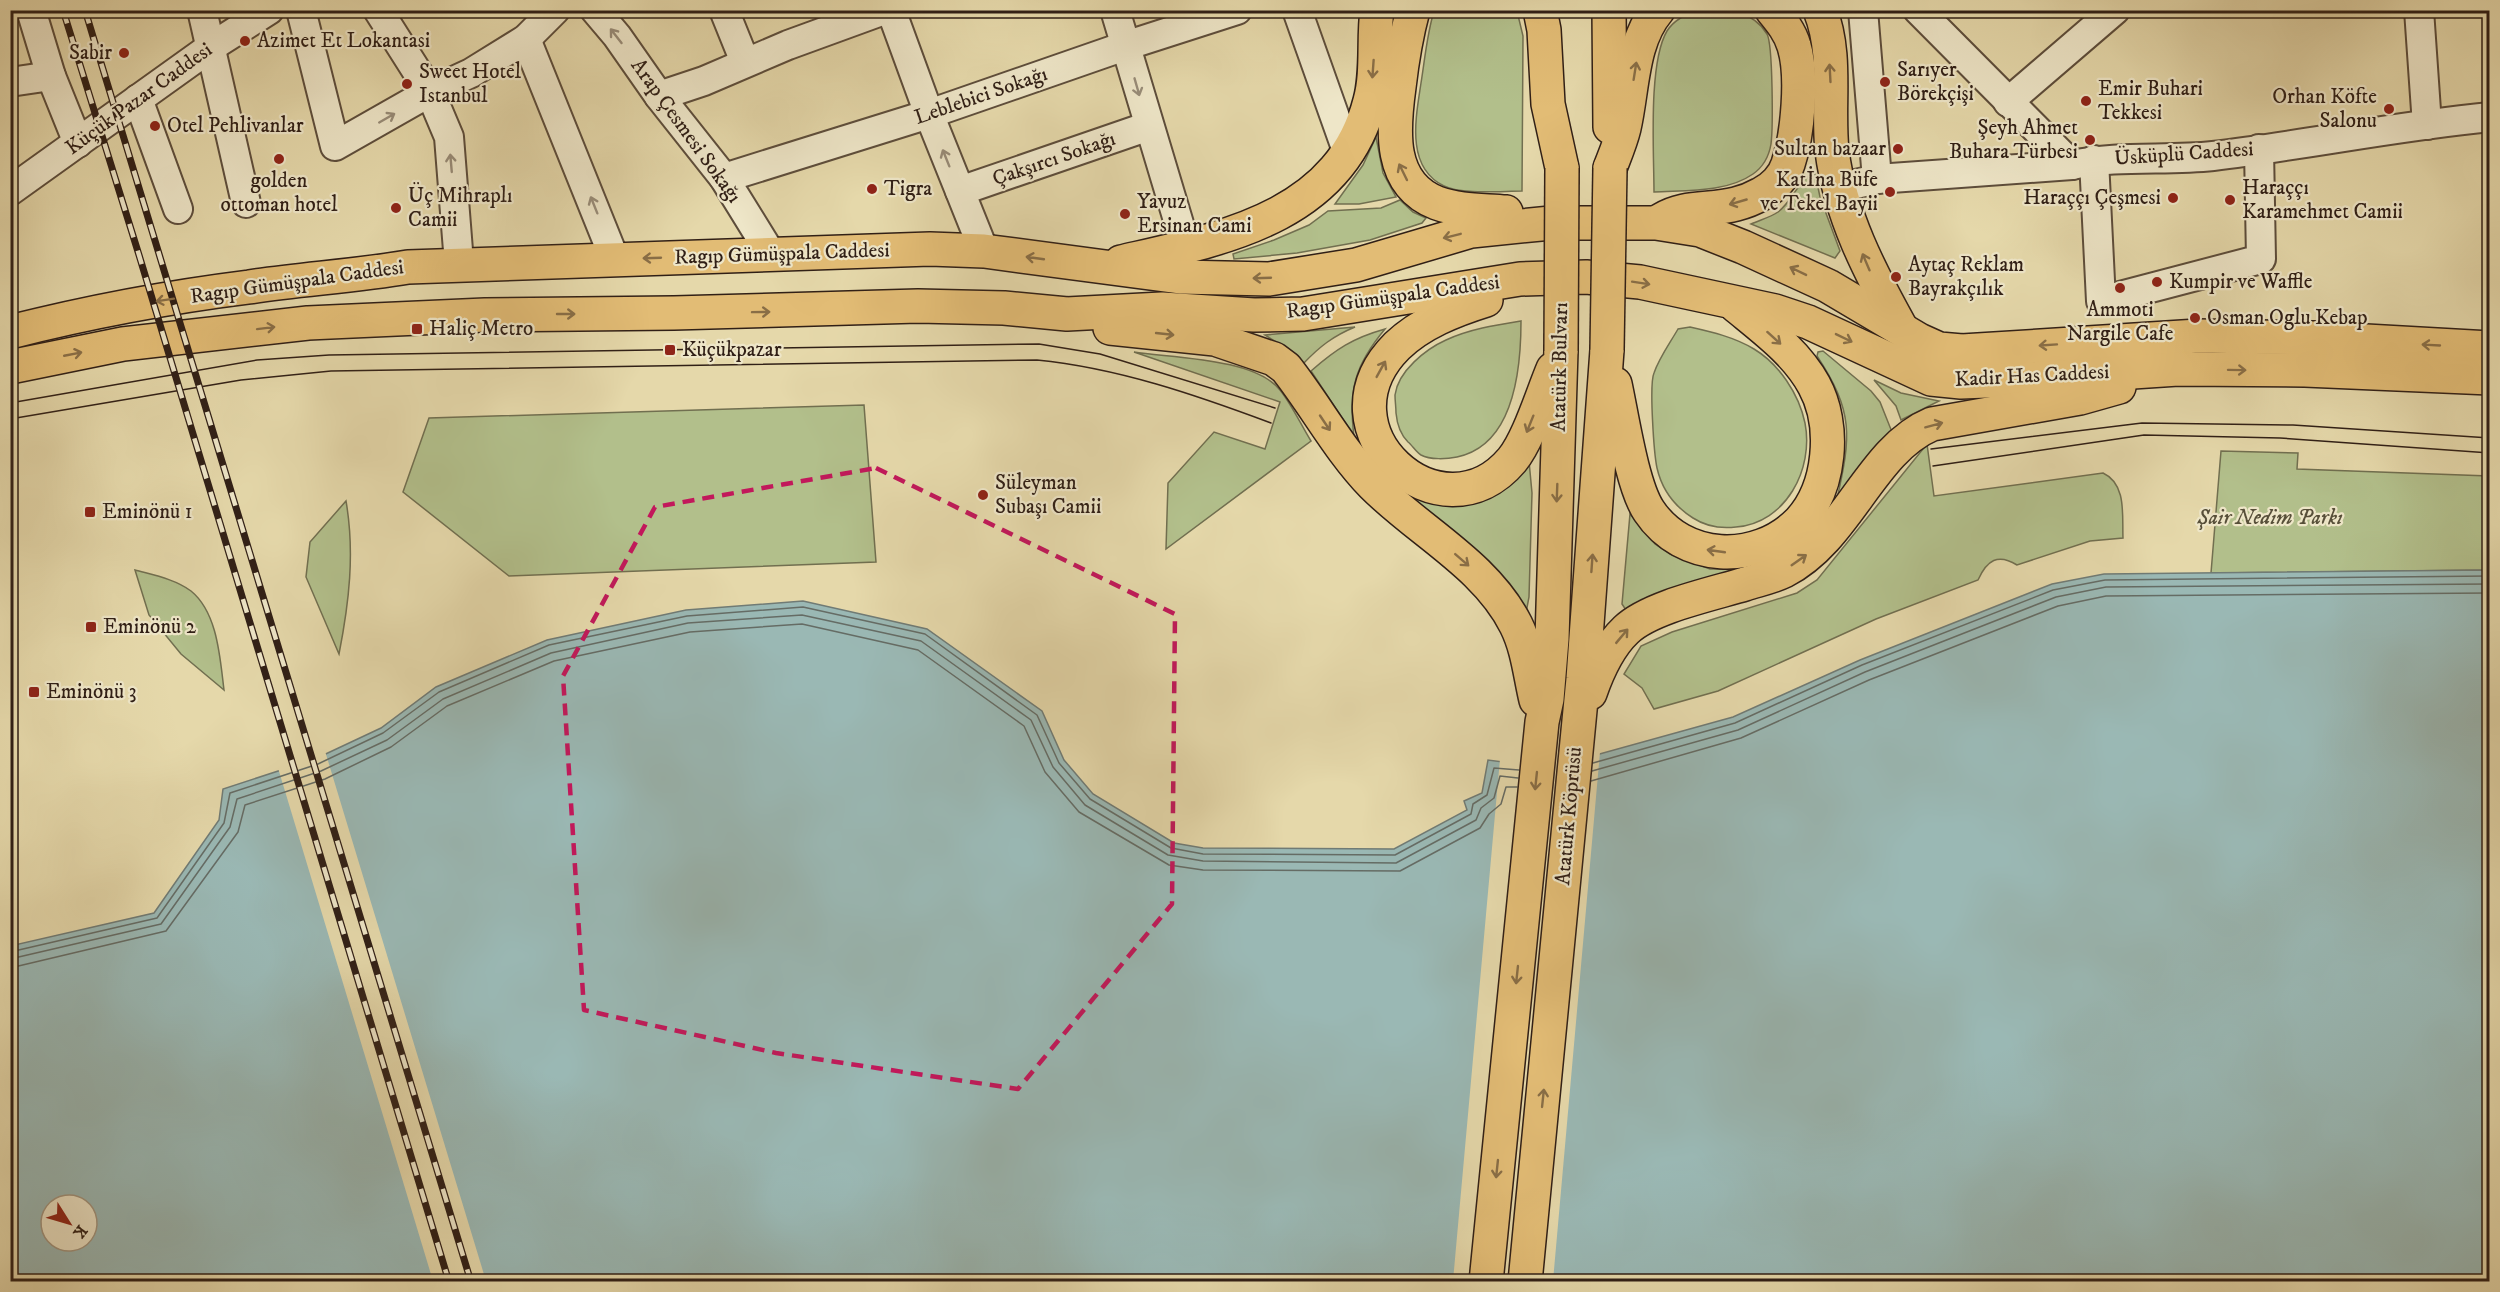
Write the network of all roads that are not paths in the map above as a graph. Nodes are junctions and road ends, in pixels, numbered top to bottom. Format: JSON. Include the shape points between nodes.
{"nodes":[{"id":1,"x":31,"y":10,"type":"edge"},
{"id":2,"x":202,"y":10,"type":"edge"},
{"id":3,"x":269,"y":10,"type":"edge"},
{"id":4,"x":301,"y":10,"type":"edge"},
{"id":5,"x":378,"y":10,"type":"edge"},
{"id":6,"x":555,"y":10,"type":"edge"},
{"id":7,"x":595,"y":10,"type":"edge"},
{"id":8,"x":724,"y":10,"type":"edge"},
{"id":9,"x":884,"y":10,"type":"edge"},
{"id":10,"x":891,"y":10,"type":"edge"},
{"id":11,"x":1115,"y":10,"type":"edge"},
{"id":12,"x":1237,"y":10,"type":"edge"},
{"id":13,"x":1296,"y":10,"type":"edge"},
{"id":14,"x":1377,"y":10,"type":"edge"},
{"id":15,"x":1413,"y":10,"type":"edge"},
{"id":16,"x":1540,"y":10,"type":"edge"},
{"id":17,"x":1564,"y":10,"type":"edge"},
{"id":18,"x":1609,"y":10,"type":"edge"},
{"id":19,"x":1658,"y":10,"type":"edge"},
{"id":20,"x":1772,"y":10,"type":"edge"},
{"id":21,"x":1820,"y":10,"type":"edge"},
{"id":22,"x":1863,"y":10,"type":"edge"},
{"id":23,"x":1918,"y":10,"type":"edge"},
{"id":24,"x":2115,"y":10,"type":"edge"},
{"id":25,"x":2419,"y":10,"type":"edge"},
{"id":26,"x":526,"y":39,"type":"junction"},
{"id":27,"x":1125,"y":46,"type":"junction"},
{"id":28,"x":211,"y":47,"type":"junction"},
{"id":29,"x":745,"y":62,"type":"junction"},
{"id":30,"x":51,"y":76,"type":"junction"},
{"id":31,"x":10,"y":82,"type":"edge"},
{"id":32,"x":430,"y":92,"type":"junction"},
{"id":33,"x":659,"y":96,"type":"junction"},
{"id":34,"x":138,"y":99,"type":"junction"},
{"id":35,"x":2008,"y":102,"type":"junction"},
{"id":36,"x":929,"y":114,"type":"junction"},
{"id":37,"x":2490,"y":117,"type":"edge"},
{"id":38,"x":2427,"y":124,"type":"junction"},
{"id":39,"x":1149,"y":126,"type":"junction"},
{"id":40,"x":78,"y":143,"type":"junction"},
{"id":41,"x":2259,"y":149,"type":"junction"},
{"id":42,"x":1347,"y":151,"type":"junction"},
{"id":43,"x":2083,"y":163,"type":"junction"},
{"id":44,"x":1562,"y":168,"type":"junction"},
{"id":45,"x":1610,"y":168,"type":"junction"},
{"id":46,"x":724,"y":178,"type":"junction"},
{"id":47,"x":1877,"y":179,"type":"junction"},
{"id":48,"x":1838,"y":188,"type":"junction"},
{"id":49,"x":10,"y":191,"type":"edge"},
{"id":50,"x":960,"y":191,"type":"junction"},
{"id":51,"x":246,"y":203,"type":"dead end"},
{"id":52,"x":178,"y":209,"type":"dead end"},
{"id":53,"x":1551,"y":223,"type":"junction"},
{"id":54,"x":1656,"y":223,"type":"junction"},
{"id":55,"x":1186,"y":247,"type":"junction"},
{"id":56,"x":984,"y":251,"type":"junction"},
{"id":57,"x":771,"y":254,"type":"junction"},
{"id":58,"x":615,"y":260,"type":"junction"},
{"id":59,"x":459,"y":263,"type":"junction"},
{"id":60,"x":1093,"y":267,"type":"junction"},
{"id":61,"x":1520,"y":279,"type":"junction"},
{"id":62,"x":1729,"y":300,"type":"junction"},
{"id":63,"x":1067,"y":314,"type":"junction"},
{"id":64,"x":10,"y":332,"type":"edge"},
{"id":65,"x":1904,"y":332,"type":"junction"},
{"id":66,"x":2490,"y":348,"type":"edge"},
{"id":67,"x":1607,"y":350,"type":"junction"},
{"id":68,"x":1561,"y":351,"type":"junction"},
{"id":69,"x":10,"y":367,"type":"edge"},
{"id":70,"x":2178,"y":369,"type":"junction"},
{"id":71,"x":2490,"y":378,"type":"edge"},
{"id":72,"x":1542,"y":722,"type":"junction"},
{"id":73,"x":1577,"y":725,"type":"junction"},
{"id":74,"x":1486,"y":1281,"type":"edge"},
{"id":75,"x":1525,"y":1281,"type":"edge"}],
"edges":[{"from":1,"to":30,"type":"street"},
{"from":2,"to":28,"type":"street"},
{"from":3,"to":28,"type":"street","name":"Küçük Pazar Caddesi"},
{"from":4,"to":32,"type":"street","one_way":true,"via":[[336,146]]},
{"from":5,"to":32,"type":"street"},
{"from":6,"to":26,"type":"street"},
{"from":33,"to":7,"type":"street","name":"Arap Çesmesi Sokağı","one_way":true},
{"from":8,"to":29,"type":"street"},
{"from":9,"to":29,"type":"street"},
{"from":10,"to":36,"type":"street"},
{"from":11,"to":27,"type":"street"},
{"from":12,"to":27,"type":"street","name":"Leblebici Sokağı"},
{"from":13,"to":42,"type":"street"},
{"from":14,"to":42,"type":"main road","one_way":true,"via":[[1371,99],[1361,129]]},
{"from":53,"to":15,"type":"main road","one_way":true,"via":[[1526,215],[1463,210],[1437,203],[1406,179],[1395,145],[1395,114]]},
{"from":16,"to":44,"type":"main road","via":[[1548,104]]},
{"from":17,"to":44,"type":"main road","name":"Atatürk Bulvarı"},
{"from":18,"to":45,"type":"main road"},
{"from":45,"to":19,"type":"main road","one_way":true,"via":[[1624,130],[1639,48],[1647,24]]},
{"from":20,"to":54,"type":"main road","one_way":true,"via":[[1794,46],[1798,77],[1788,165],[1778,182],[1763,193],[1736,204],[1674,212]]},
{"from":48,"to":21,"type":"main road","one_way":true,"via":[[1832,149],[1829,39]]},
{"from":22,"to":47,"type":"street"},
{"from":23,"to":35,"type":"street"},
{"from":24,"to":35,"type":"street"},
{"from":25,"to":38,"type":"street"},
{"from":26,"to":32,"type":"street","via":[[471,73]]},
{"from":58,"to":26,"type":"street","one_way":true},
{"from":27,"to":36,"type":"street","name":"Leblebici Sokağı"},
{"from":27,"to":39,"type":"street","one_way":true},
{"from":28,"to":34,"type":"street","name":"Küçük Pazar Caddesi"},
{"from":28,"to":51,"type":"street"},
{"from":29,"to":33,"type":"street"},
{"from":30,"to":31,"type":"street"},
{"from":30,"to":40,"type":"street"},
{"from":59,"to":32,"type":"street","one_way":true,"via":[[449,137]]},
{"from":33,"to":46,"type":"street","name":"Arap Çesmesi Sokağı"},
{"from":34,"to":40,"type":"street","name":"Küçük Pazar Caddesi"},
{"from":34,"to":52,"type":"street"},
{"from":35,"to":43,"type":"street"},
{"from":36,"to":46,"type":"street","name":"Leblebici Sokağı"},
{"from":50,"to":36,"type":"street","one_way":true},
{"from":37,"to":38,"type":"street","name":"Üsküplü Caddesi"},
{"from":38,"to":41,"type":"street","name":"Üsküplü Caddesi"},
{"from":39,"to":50,"type":"street","name":"Çakşırcı Sokağı"},
{"from":39,"to":55,"type":"street"},
{"from":40,"to":49,"type":"street","name":"Küçük Pazar Caddesi"},
{"from":41,"to":43,"type":"street","name":"Üsküplü Caddesi","via":[[2211,156]]},
{"from":41,"to":43,"type":"street","via":[[2261,259],[2101,301]]},
{"from":42,"to":55,"type":"main road","via":[[1333,172],[1309,195],[1274,218],[1236,234]]},
{"from":43,"to":47,"type":"street","name":"Üsküplü Caddesi"},
{"from":44,"to":68,"type":"main road","name":"Atatürk Bulvarı","bridge":true},
{"from":45,"to":67,"type":"main road","bridge":true},
{"from":46,"to":57,"type":"street","name":"Arap Çesmesi Sokağı"},
{"from":47,"to":48,"type":"street","name":"Üsküplü Caddesi"},
{"from":65,"to":48,"type":"main road","one_way":true,"via":[[1867,267]]},
{"from":50,"to":56,"type":"street"},
{"from":53,"to":54,"type":"main road","name":"Kadir Has Caddesi"},
{"from":53,"to":60,"type":"main road","name":"Ragıp Gümüşpala Caddesi","one_way":true,"via":[[1471,231],[1356,265],[1269,279],[1180,277]]},
{"from":65,"to":54,"type":"main road","name":"Kadir Has Caddesi","one_way":true,"via":[[1780,262],[1700,230]]},
{"from":55,"to":60,"type":"main road"},
{"from":56,"to":57,"type":"main road","name":"Ragıp Gümüşpala Caddesi"},
{"from":60,"to":56,"type":"main road","name":"Ragıp Gümüşpala Caddesi","one_way":true},
{"from":57,"to":58,"type":"main road","name":"Ragıp Gümüşpala Caddesi","one_way":true},
{"from":58,"to":59,"type":"main road","name":"Ragıp Gümüşpala Caddesi"},
{"from":59,"to":64,"type":"main road","name":"Ragıp Gümüşpala Caddesi","one_way":true,"via":[[250,286],[135,304]]},
{"from":61,"to":62,"type":"main road","name":"Kadir Has Caddesi","one_way":true,"via":[[1586,277],[1640,282]]},
{"from":61,"to":63,"type":"main road","name":"Ragıp Gümüşpala Caddesi","via":[[1303,314],[1162,309]]},
{"from":68,"to":61,"type":"main road","one_way":true,"via":[[1521,447],[1490,478],[1467,488],[1441,488],[1415,481],[1383,453],[1369,412],[1377,374],[1386,359],[1398,345],[1442,316],[1494,297]]},
{"from":62,"to":67,"type":"main road","one_way":true,"via":[[1791,353],[1814,385],[1825,411],[1824,470],[1816,497],[1799,521],[1756,549],[1729,553],[1704,550],[1682,541],[1649,511],[1640,496]]},
{"from":62,"to":70,"type":"main road","name":"Kadir Has Caddesi","one_way":true,"via":[[1808,322],[1931,379],[1961,382]]},
{"from":69,"to":63,"type":"main road","name":"Ragıp Gümüşpala Caddesi","one_way":true,"via":[[123,344],[308,323],[485,315],[918,306]]},
{"from":63,"to":72,"type":"main road","one_way":true,"via":[[1114,329],[1215,339],[1274,359],[1286,368],[1350,459],[1374,486],[1465,563],[1499,598],[1522,640]]},
{"from":66,"to":65,"type":"main road","name":"Kadir Has Caddesi","one_way":true,"via":[[2198,336],[1962,351],[1939,348]]},
{"from":73,"to":67,"type":"main road","name":"Atatürk Köprüsü","one_way":true},
{"from":68,"to":72,"type":"main road","name":"Atatürk Bulvarı","one_way":true,"via":[[1552,639]]},
{"from":70,"to":71,"type":"main road","name":"Kadir Has Caddesi","one_way":true},
{"from":73,"to":70,"type":"main road","one_way":true,"via":[[1599,668],[1627,629],[1661,610],[1784,571],[1829,533],[1891,454],[1917,430],[2080,398]]},
{"from":72,"to":74,"type":"main road","name":"Atatürk Köprüsü","one_way":true},
{"from":75,"to":73,"type":"main road","name":"Atatürk Köprüsü","one_way":true}]}
